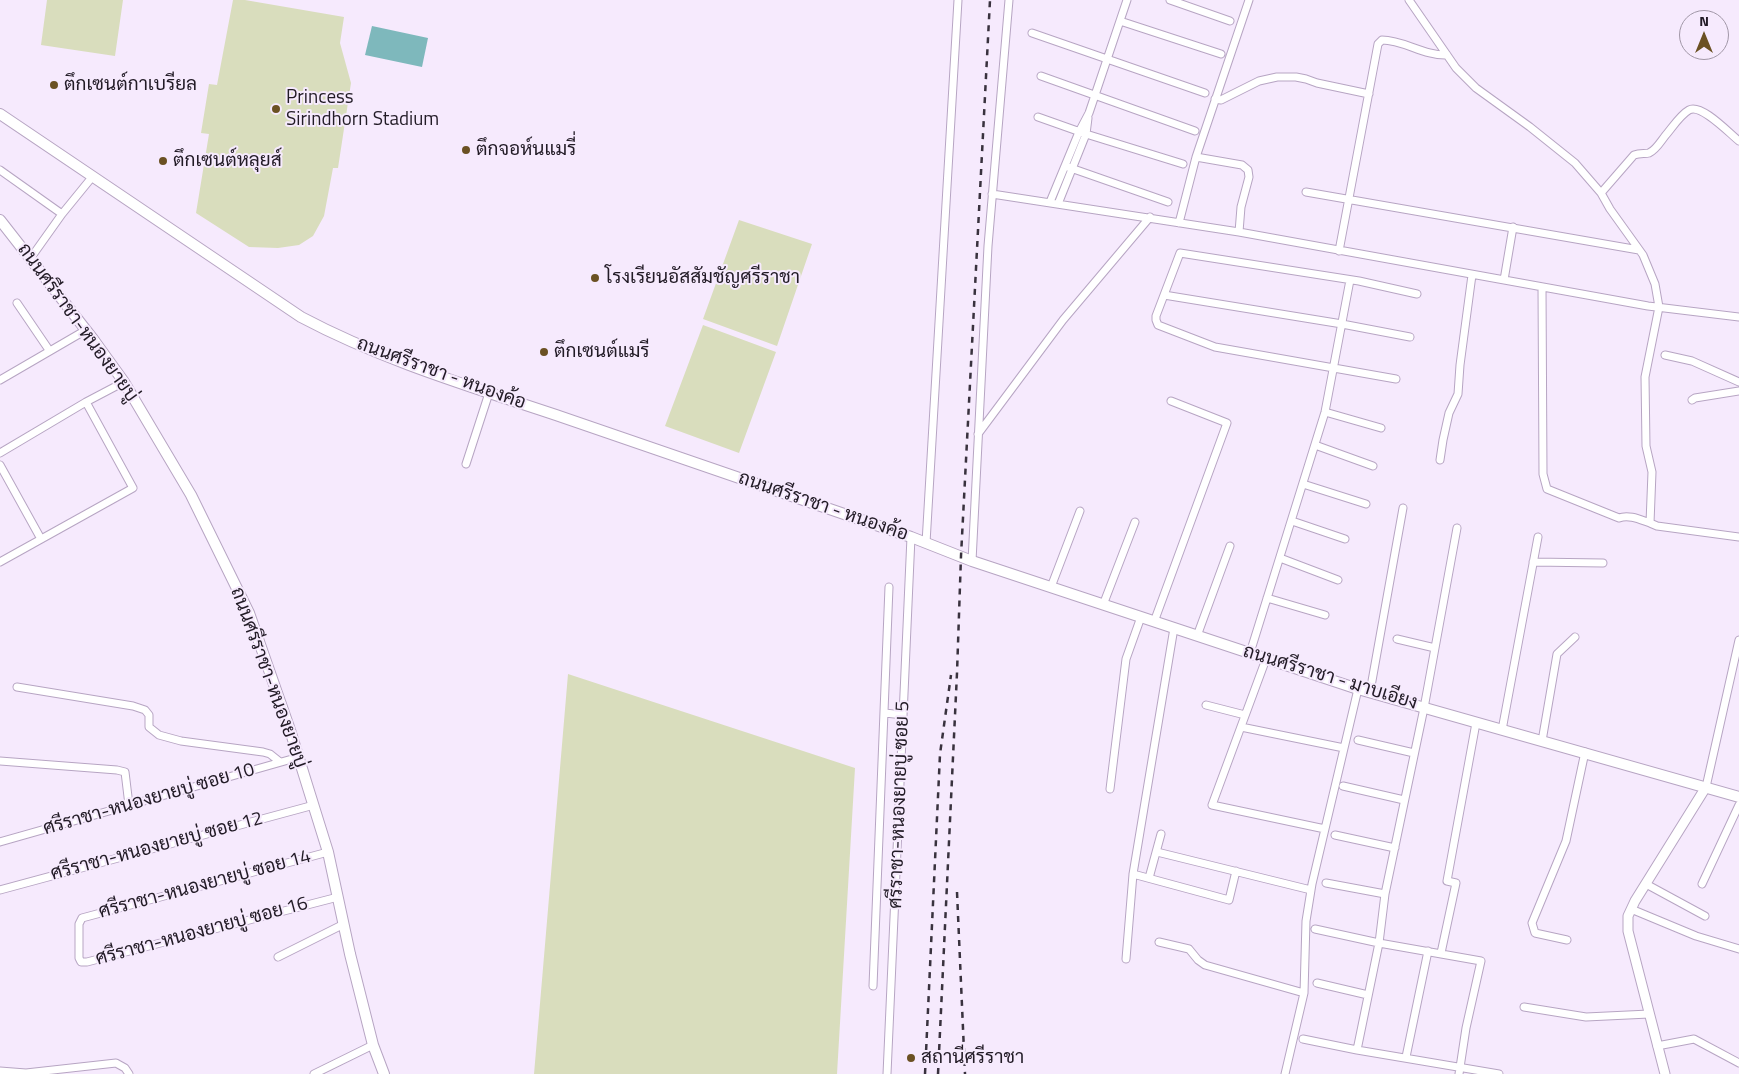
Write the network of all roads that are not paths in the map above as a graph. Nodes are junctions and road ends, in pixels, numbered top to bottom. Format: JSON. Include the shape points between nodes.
{"nodes":[{"id":1,"x":958,"y":0,"type":"edge"},
{"id":2,"x":1009,"y":0,"type":"edge"},
{"id":3,"x":1127,"y":0,"type":"edge"},
{"id":4,"x":1170,"y":0,"type":"edge"},
{"id":5,"x":1249,"y":0,"type":"edge"},
{"id":6,"x":1409,"y":0,"type":"edge"},
{"id":7,"x":1120,"y":21,"type":"junction"},
{"id":8,"x":1230,"y":21,"type":"dead end"},
{"id":9,"x":1032,"y":33,"type":"dead end"},
{"id":10,"x":1221,"y":54,"type":"dead end"},
{"id":11,"x":1447,"y":54,"type":"junction"},
{"id":12,"x":1107,"y":59,"type":"junction"},
{"id":13,"x":1041,"y":76,"type":"dead end"},
{"id":14,"x":1205,"y":93,"type":"dead end"},
{"id":15,"x":1368,"y":94,"type":"junction"},
{"id":16,"x":1095,"y":95,"type":"junction"},
{"id":17,"x":1215,"y":99,"type":"junction"},
{"id":18,"x":0,"y":114,"type":"edge"},
{"id":19,"x":1038,"y":117,"type":"dead end"},
{"id":20,"x":1195,"y":131,"type":"dead end"},
{"id":21,"x":1082,"y":133,"type":"junction"},
{"id":22,"x":1739,"y":141,"type":"edge"},
{"id":23,"x":1196,"y":156,"type":"junction"},
{"id":24,"x":1182,"y":164,"type":"dead end"},
{"id":25,"x":1068,"y":168,"type":"junction"},
{"id":26,"x":0,"y":170,"type":"edge"},
{"id":27,"x":92,"y":176,"type":"junction"},
{"id":28,"x":1306,"y":192,"type":"dead end"},
{"id":29,"x":1601,"y":193,"type":"junction"},
{"id":30,"x":992,"y":194,"type":"junction"},
{"id":31,"x":1349,"y":200,"type":"junction"},
{"id":32,"x":1050,"y":202,"type":"junction"},
{"id":33,"x":1168,"y":202,"type":"dead end"},
{"id":34,"x":1058,"y":204,"type":"junction"},
{"id":35,"x":62,"y":214,"type":"junction"},
{"id":36,"x":1150,"y":217,"type":"junction"},
{"id":37,"x":0,"y":220,"type":"edge"},
{"id":38,"x":1180,"y":222,"type":"junction"},
{"id":39,"x":1514,"y":227,"type":"junction"},
{"id":40,"x":1240,"y":232,"type":"junction"},
{"id":41,"x":1638,"y":250,"type":"junction"},
{"id":42,"x":1339,"y":251,"type":"junction"},
{"id":43,"x":30,"y":259,"type":"junction"},
{"id":44,"x":1472,"y":274,"type":"junction"},
{"id":45,"x":1350,"y":280,"type":"junction"},
{"id":46,"x":1504,"y":280,"type":"junction"},
{"id":47,"x":1542,"y":287,"type":"junction"},
{"id":48,"x":1417,"y":294,"type":"dead end"},
{"id":49,"x":1164,"y":295,"type":"junction"},
{"id":50,"x":18,"y":303,"type":"dead end"},
{"id":51,"x":1658,"y":307,"type":"junction"},
{"id":52,"x":1739,"y":317,"type":"edge"},
{"id":53,"x":1342,"y":324,"type":"junction"},
{"id":54,"x":86,"y":330,"type":"junction"},
{"id":55,"x":1410,"y":337,"type":"dead end"},
{"id":56,"x":49,"y":350,"type":"junction"},
{"id":57,"x":1665,"y":355,"type":"dead end"},
{"id":58,"x":1334,"y":367,"type":"junction"},
{"id":59,"x":1396,"y":379,"type":"dead end"},
{"id":60,"x":0,"y":380,"type":"edge"},
{"id":61,"x":124,"y":382,"type":"junction"},
{"id":62,"x":1739,"y":382,"type":"edge"},
{"id":63,"x":1739,"y":391,"type":"edge"},
{"id":64,"x":489,"y":393,"type":"junction"},
{"id":65,"x":1692,"y":400,"type":"dead end"},
{"id":66,"x":86,"y":402,"type":"junction"},
{"id":67,"x":1171,"y":402,"type":"dead end"},
{"id":68,"x":1325,"y":412,"type":"junction"},
{"id":69,"x":1382,"y":428,"type":"dead end"},
{"id":70,"x":978,"y":435,"type":"junction"},
{"id":71,"x":1315,"y":446,"type":"junction"},
{"id":72,"x":0,"y":454,"type":"edge"},
{"id":73,"x":1440,"y":460,"type":"dead end"},
{"id":74,"x":466,"y":464,"type":"dead end"},
{"id":75,"x":0,"y":465,"type":"edge"},
{"id":76,"x":1373,"y":466,"type":"dead end"},
{"id":77,"x":1303,"y":484,"type":"junction"},
{"id":78,"x":1366,"y":504,"type":"dead end"},
{"id":79,"x":1403,"y":508,"type":"dead end"},
{"id":80,"x":1080,"y":511,"type":"dead end"},
{"id":81,"x":1292,"y":520,"type":"junction"},
{"id":82,"x":1136,"y":522,"type":"dead end"},
{"id":83,"x":1650,"y":523,"type":"junction"},
{"id":84,"x":1457,"y":528,"type":"dead end"},
{"id":85,"x":911,"y":537,"type":"junction"},
{"id":86,"x":1538,"y":537,"type":"dead end"},
{"id":87,"x":1739,"y":537,"type":"edge"},
{"id":88,"x":41,"y":539,"type":"junction"},
{"id":89,"x":1345,"y":539,"type":"dead end"},
{"id":90,"x":926,"y":543,"type":"junction"},
{"id":91,"x":1230,"y":546,"type":"dead end"},
{"id":92,"x":1280,"y":558,"type":"junction"},
{"id":93,"x":972,"y":561,"type":"junction"},
{"id":94,"x":0,"y":562,"type":"edge"},
{"id":95,"x":1533,"y":562,"type":"junction"},
{"id":96,"x":1603,"y":564,"type":"dead end"},
{"id":97,"x":1338,"y":580,"type":"dead end"},
{"id":98,"x":889,"y":587,"type":"dead end"},
{"id":99,"x":1051,"y":587,"type":"junction"},
{"id":100,"x":1267,"y":598,"type":"junction"},
{"id":101,"x":1103,"y":605,"type":"junction"},
{"id":102,"x":1325,"y":615,"type":"dead end"},
{"id":103,"x":1141,"y":617,"type":"junction"},
{"id":104,"x":1154,"y":622,"type":"junction"},
{"id":105,"x":1174,"y":628,"type":"junction"},
{"id":106,"x":1198,"y":636,"type":"junction"},
{"id":107,"x":1575,"y":637,"type":"dead end"},
{"id":108,"x":1397,"y":639,"type":"dead end"},
{"id":109,"x":1739,"y":640,"type":"edge"},
{"id":110,"x":1435,"y":648,"type":"junction"},
{"id":111,"x":1250,"y":653,"type":"junction"},
{"id":112,"x":1266,"y":659,"type":"junction"},
{"id":113,"x":17,"y":687,"type":"dead end"},
{"id":114,"x":1358,"y":689,"type":"junction"},
{"id":115,"x":1370,"y":692,"type":"junction"},
{"id":116,"x":1206,"y":705,"type":"dead end"},
{"id":117,"x":1424,"y":708,"type":"junction"},
{"id":118,"x":885,"y":713,"type":"junction"},
{"id":119,"x":903,"y":715,"type":"junction"},
{"id":120,"x":1245,"y":715,"type":"junction"},
{"id":121,"x":1476,"y":722,"type":"junction"},
{"id":122,"x":1241,"y":727,"type":"junction"},
{"id":123,"x":1502,"y":730,"type":"junction"},
{"id":124,"x":1358,"y":740,"type":"dead end"},
{"id":125,"x":1542,"y":741,"type":"junction"},
{"id":126,"x":1344,"y":748,"type":"junction"},
{"id":127,"x":1584,"y":752,"type":"junction"},
{"id":128,"x":1414,"y":753,"type":"junction"},
{"id":129,"x":299,"y":757,"type":"junction"},
{"id":130,"x":0,"y":761,"type":"edge"},
{"id":131,"x":280,"y":762,"type":"junction"},
{"id":132,"x":1343,"y":786,"type":"dead end"},
{"id":133,"x":1706,"y":787,"type":"junction"},
{"id":134,"x":1110,"y":789,"type":"dead end"},
{"id":135,"x":1739,"y":797,"type":"edge"},
{"id":136,"x":1404,"y":800,"type":"junction"},
{"id":137,"x":129,"y":805,"type":"junction"},
{"id":138,"x":1739,"y":805,"type":"edge"},
{"id":139,"x":314,"y":806,"type":"junction"},
{"id":140,"x":1325,"y":828,"type":"junction"},
{"id":141,"x":1162,"y":834,"type":"dead end"},
{"id":142,"x":1334,"y":835,"type":"dead end"},
{"id":143,"x":0,"y":842,"type":"edge"},
{"id":144,"x":1394,"y":848,"type":"junction"},
{"id":145,"x":328,"y":852,"type":"junction"},
{"id":146,"x":1157,"y":852,"type":"junction"},
{"id":147,"x":1236,"y":871,"type":"junction"},
{"id":148,"x":1133,"y":874,"type":"junction"},
{"id":149,"x":1149,"y":878,"type":"junction"},
{"id":150,"x":1326,"y":883,"type":"dead end"},
{"id":151,"x":1646,"y":884,"type":"junction"},
{"id":152,"x":1702,"y":884,"type":"dead end"},
{"id":153,"x":0,"y":890,"type":"edge"},
{"id":154,"x":1311,"y":890,"type":"junction"},
{"id":155,"x":1385,"y":894,"type":"junction"},
{"id":156,"x":338,"y":897,"type":"junction"},
{"id":157,"x":1631,"y":909,"type":"junction"},
{"id":158,"x":1705,"y":916,"type":"dead end"},
{"id":159,"x":82,"y":918,"type":"joint"},
{"id":160,"x":344,"y":924,"type":"junction"},
{"id":161,"x":1315,"y":929,"type":"dead end"},
{"id":162,"x":1567,"y":940,"type":"dead end"},
{"id":163,"x":1159,"y":942,"type":"dead end"},
{"id":164,"x":1380,"y":943,"type":"junction"},
{"id":165,"x":1739,"y":949,"type":"edge"},
{"id":166,"x":1428,"y":951,"type":"junction"},
{"id":167,"x":1441,"y":953,"type":"junction"},
{"id":168,"x":278,"y":957,"type":"dead end"},
{"id":169,"x":1126,"y":959,"type":"dead end"},
{"id":170,"x":1317,"y":983,"type":"dead end"},
{"id":171,"x":873,"y":986,"type":"dead end"},
{"id":172,"x":1304,"y":993,"type":"junction"},
{"id":173,"x":1368,"y":994,"type":"junction"},
{"id":174,"x":1524,"y":1007,"type":"dead end"},
{"id":175,"x":1649,"y":1014,"type":"junction"},
{"id":176,"x":1303,"y":1039,"type":"dead end"},
{"id":177,"x":373,"y":1045,"type":"junction"},
{"id":178,"x":1657,"y":1046,"type":"junction"},
{"id":179,"x":1357,"y":1050,"type":"junction"},
{"id":180,"x":1406,"y":1058,"type":"junction"},
{"id":181,"x":1739,"y":1063,"type":"edge"},
{"id":182,"x":0,"y":1071,"type":"edge"},
{"id":183,"x":1460,"y":1071,"type":"edge"},
{"id":184,"x":129,"y":1074,"type":"edge"},
{"id":185,"x":314,"y":1074,"type":"edge"},
{"id":186,"x":384,"y":1074,"type":"edge"},
{"id":187,"x":887,"y":1074,"type":"edge"},
{"id":188,"x":1285,"y":1074,"type":"edge"},
{"id":189,"x":1499,"y":1074,"type":"edge"},
{"id":190,"x":1664,"y":1074,"type":"edge"}],
"edges":[{"from":1,"to":90,"type":"street"},
{"from":2,"to":30,"type":"street"},
{"from":3,"to":7,"type":"street"},
{"from":4,"to":8,"type":"street"},
{"from":5,"to":17,"type":"street"},
{"from":6,"to":11,"type":"street"},
{"from":7,"to":10,"type":"street"},
{"from":7,"to":12,"type":"street"},
{"from":9,"to":12,"type":"street"},
{"from":11,"to":15,"type":"street","via":[[1429,53],[1382,40],[1378,44]]},
{"from":11,"to":29,"type":"street","via":[[1476,88],[1575,163]]},
{"from":12,"to":14,"type":"street"},
{"from":12,"to":16,"type":"street"},
{"from":13,"to":16,"type":"street"},
{"from":15,"to":17,"type":"street","via":[[1296,77],[1277,77],[1259,81],[1221,100]]},
{"from":15,"to":31,"type":"street"},
{"from":16,"to":20,"type":"street"},
{"from":16,"to":21,"type":"street"},
{"from":17,"to":23,"type":"street"},
{"from":18,"to":27,"type":"main road","name":"ถนนศรีราชา - หนองค้อ"},
{"from":19,"to":21,"type":"street"},
{"from":21,"to":24,"type":"street"},
{"from":21,"to":25,"type":"street"},
{"from":22,"to":29,"type":"street","via":[[1705,112],[1698,108],[1688,110],[1654,149],[1634,155]]},
{"from":23,"to":38,"type":"street"},
{"from":23,"to":40,"type":"street","via":[[1242,165],[1248,170]]},
{"from":25,"to":32,"type":"street"},
{"from":25,"to":33,"type":"street"},
{"from":25,"to":34,"type":"street"},
{"from":26,"to":35,"type":"street"},
{"from":27,"to":35,"type":"street"},
{"from":27,"to":64,"type":"main road","name":"ถนนศรีราชา - หนองค้อ","via":[[301,317],[372,351]]},
{"from":28,"to":31,"type":"street"},
{"from":29,"to":41,"type":"street"},
{"from":30,"to":32,"type":"street"},
{"from":30,"to":70,"type":"street"},
{"from":31,"to":39,"type":"street"},
{"from":31,"to":42,"type":"street"},
{"from":32,"to":34,"type":"street"},
{"from":34,"to":36,"type":"street"},
{"from":35,"to":43,"type":"street"},
{"from":36,"to":38,"type":"street"},
{"from":36,"to":70,"type":"street","via":[[1063,320]]},
{"from":37,"to":43,"type":"main road","name":"ถนนศรีราชา-หนองยายบู่"},
{"from":38,"to":40,"type":"street"},
{"from":39,"to":41,"type":"street"},
{"from":39,"to":46,"type":"street"},
{"from":40,"to":42,"type":"street"},
{"from":41,"to":51,"type":"street","via":[[1655,284]]},
{"from":42,"to":44,"type":"street"},
{"from":43,"to":54,"type":"main road","name":"ถนนศรีราชา-หนองยายบู่"},
{"from":44,"to":46,"type":"street"},
{"from":44,"to":73,"type":"street","via":[[1458,394],[1449,413]]},
{"from":45,"to":48,"type":"street"},
{"from":45,"to":49,"type":"street","via":[[1180,253]]},
{"from":45,"to":53,"type":"street"},
{"from":46,"to":47,"type":"street"},
{"from":47,"to":51,"type":"street"},
{"from":47,"to":83,"type":"street","via":[[1542,474],[1547,489],[1619,518],[1624,516]]},
{"from":49,"to":53,"type":"street"},
{"from":49,"to":58,"type":"street","via":[[1156,316],[1158,325],[1215,347]]},
{"from":50,"to":56,"type":"street"},
{"from":51,"to":52,"type":"street"},
{"from":51,"to":83,"type":"street","via":[[1645,377],[1646,446],[1652,472]]},
{"from":53,"to":55,"type":"street"},
{"from":53,"to":58,"type":"street"},
{"from":54,"to":56,"type":"street"},
{"from":54,"to":61,"type":"main road","name":"ถนนศรีราชา-หนองยายบู่"},
{"from":56,"to":60,"type":"street"},
{"from":57,"to":62,"type":"street","via":[[1692,361]]},
{"from":58,"to":59,"type":"street"},
{"from":58,"to":68,"type":"street"},
{"from":61,"to":66,"type":"street"},
{"from":61,"to":129,"type":"main road","name":"ถนนศรีราชา-หนองยายบู่","via":[[191,495],[249,614]]},
{"from":63,"to":65,"type":"street"},
{"from":64,"to":74,"type":"street"},
{"from":64,"to":85,"type":"main road","name":"ถนนศรีราชา - หนองค้อ"},
{"from":66,"to":72,"type":"street"},
{"from":66,"to":88,"type":"street","via":[[133,488]]},
{"from":67,"to":104,"type":"street","via":[[1227,423]]},
{"from":68,"to":69,"type":"street"},
{"from":68,"to":71,"type":"street"},
{"from":70,"to":93,"type":"street"},
{"from":71,"to":76,"type":"street"},
{"from":71,"to":77,"type":"street"},
{"from":75,"to":88,"type":"street"},
{"from":77,"to":78,"type":"street"},
{"from":77,"to":81,"type":"street"},
{"from":79,"to":115,"type":"street"},
{"from":80,"to":99,"type":"street"},
{"from":81,"to":89,"type":"street"},
{"from":81,"to":92,"type":"street"},
{"from":82,"to":101,"type":"street"},
{"from":83,"to":87,"type":"street"},
{"from":84,"to":110,"type":"street"},
{"from":85,"to":90,"type":"main road","name":"ถนนศรีราชา - หนองค้อ"},
{"from":85,"to":119,"type":"street","name":"ศรีราชา-หนองยายบู่ ซอย 5"},
{"from":86,"to":95,"type":"street"},
{"from":88,"to":94,"type":"street"},
{"from":90,"to":93,"type":"main road","name":"ถนนศรีราชา - มาบเอียง"},
{"from":91,"to":106,"type":"street"},
{"from":92,"to":97,"type":"street"},
{"from":92,"to":100,"type":"street"},
{"from":93,"to":99,"type":"main road","name":"ถนนศรีราชา - มาบเอียง"},
{"from":95,"to":96,"type":"street"},
{"from":95,"to":123,"type":"street"},
{"from":98,"to":118,"type":"street"},
{"from":99,"to":101,"type":"main road","name":"ถนนศรีราชา - มาบเอียง"},
{"from":100,"to":102,"type":"street"},
{"from":100,"to":111,"type":"street"},
{"from":101,"to":103,"type":"main road","name":"ถนนศรีราชา - มาบเอียง"},
{"from":103,"to":104,"type":"main road","name":"ถนนศรีราชา - มาบเอียง"},
{"from":103,"to":134,"type":"street","via":[[1126,659]]},
{"from":104,"to":105,"type":"main road","name":"ถนนศรีราชา - มาบเอียง"},
{"from":105,"to":106,"type":"main road","name":"ถนนศรีราชา - มาบเอียง"},
{"from":105,"to":148,"type":"street"},
{"from":106,"to":111,"type":"main road","name":"ถนนศรีราชา - มาบเอียง"},
{"from":107,"to":125,"type":"street","via":[[1558,654]]},
{"from":108,"to":110,"type":"street"},
{"from":109,"to":133,"type":"street"},
{"from":110,"to":117,"type":"street"},
{"from":111,"to":112,"type":"main road","name":"ถนนศรีราชา - มาบเอียง"},
{"from":112,"to":114,"type":"main road","name":"ถนนศรีราชา - มาบเอียง"},
{"from":112,"to":120,"type":"street"},
{"from":113,"to":131,"type":"street","via":[[133,706],[150,715],[150,727],[159,736],[263,752]]},
{"from":114,"to":115,"type":"main road","name":"ถนนศรีราชา - มาบเอียง"},
{"from":114,"to":126,"type":"street"},
{"from":115,"to":117,"type":"main road","name":"ถนนศรีราชา - มาบเอียง"},
{"from":116,"to":120,"type":"street"},
{"from":117,"to":121,"type":"main road","name":"ถนนศรีราชา - มาบเอียง"},
{"from":117,"to":128,"type":"street"},
{"from":118,"to":119,"type":"street"},
{"from":118,"to":171,"type":"street"},
{"from":119,"to":187,"type":"street","name":"ศรีราชา-หนองยายบู่ ซอย 5"},
{"from":120,"to":122,"type":"street"},
{"from":121,"to":123,"type":"main road","name":"ถนนศรีราชา - มาบเอียง"},
{"from":121,"to":167,"type":"street","via":[[1447,881],[1456,883]]},
{"from":122,"to":126,"type":"street"},
{"from":122,"to":140,"type":"street","via":[[1212,805]]},
{"from":123,"to":125,"type":"main road","name":"ถนนศรีราชา - มาบเอียง"},
{"from":124,"to":128,"type":"street"},
{"from":125,"to":127,"type":"main road","name":"ถนนศรีราชา - มาบเอียง"},
{"from":126,"to":140,"type":"street"},
{"from":127,"to":133,"type":"main road","name":"ถนนศรีราชา - มาบเอียง"},
{"from":127,"to":162,"type":"street","via":[[1566,840],[1532,923],[1535,933]]},
{"from":128,"to":136,"type":"street"},
{"from":129,"to":131,"type":"street","name":"ศรีราชา-หนองยายบู่ ซอย 10"},
{"from":129,"to":139,"type":"main road","name":"ถนนศรีราชา-หนองยายบู่"},
{"from":130,"to":137,"type":"street","via":[[125,772]]},
{"from":131,"to":137,"type":"street","name":"ศรีราชา-หนองยายบู่ ซอย 10"},
{"from":132,"to":136,"type":"street"},
{"from":133,"to":135,"type":"main road","name":"ถนนศรีราชา - มาบเอียง"},
{"from":133,"to":151,"type":"street"},
{"from":136,"to":144,"type":"street"},
{"from":137,"to":143,"type":"street","name":"ศรีราชา-หนองยายบู่ ซอย 10"},
{"from":138,"to":152,"type":"street"},
{"from":139,"to":145,"type":"main road","name":"ถนนศรีราชา-หนองยายบู่"},
{"from":139,"to":153,"type":"street","name":"ศรีราชา-หนองยายบู่ ซอย 12"},
{"from":140,"to":154,"type":"street"},
{"from":141,"to":146,"type":"street"},
{"from":142,"to":144,"type":"street"},
{"from":144,"to":155,"type":"street"},
{"from":145,"to":156,"type":"main road","name":"ถนนศรีราชา-หนองยายบู่"},
{"from":145,"to":159,"type":"street","name":"ศรีราชา-หนองยายบู่ ซอย 14"},
{"from":146,"to":147,"type":"street"},
{"from":146,"to":149,"type":"street"},
{"from":147,"to":149,"type":"street","via":[[1229,900]]},
{"from":147,"to":154,"type":"street"},
{"from":148,"to":149,"type":"street"},
{"from":148,"to":169,"type":"street"},
{"from":150,"to":155,"type":"street"},
{"from":151,"to":157,"type":"street"},
{"from":151,"to":158,"type":"street"},
{"from":154,"to":172,"type":"street","via":[[1306,921]]},
{"from":155,"to":164,"type":"street"},
{"from":156,"to":159,"type":"street","name":"ศรีราชา-หนองยายบู่ ซอย 16","via":[[84,963],[79,958],[79,924]]},
{"from":156,"to":160,"type":"main road","name":"ถนนศรีราชา-หนองยายบู่"},
{"from":157,"to":165,"type":"street","via":[[1696,936]]},
{"from":157,"to":175,"type":"street","via":[[1628,931]]},
{"from":160,"to":168,"type":"street"},
{"from":160,"to":177,"type":"main road","name":"ถนนศรีราชา-หนองยายบู่"},
{"from":161,"to":164,"type":"street"},
{"from":163,"to":172,"type":"street","via":[[1189,949],[1206,965]]},
{"from":164,"to":166,"type":"street"},
{"from":164,"to":173,"type":"street"},
{"from":166,"to":167,"type":"street"},
{"from":166,"to":180,"type":"street"},
{"from":167,"to":183,"type":"street","via":[[1481,961]]},
{"from":170,"to":173,"type":"street"},
{"from":172,"to":188,"type":"street"},
{"from":173,"to":179,"type":"street"},
{"from":174,"to":175,"type":"street","via":[[1586,1017]]},
{"from":175,"to":178,"type":"street"},
{"from":176,"to":179,"type":"street"},
{"from":177,"to":185,"type":"street"},
{"from":177,"to":186,"type":"main road","name":"ถนนศรีราชา-หนองยายบู่"},
{"from":178,"to":181,"type":"street","via":[[1694,1039]]},
{"from":178,"to":190,"type":"street"},
{"from":179,"to":180,"type":"street"},
{"from":180,"to":183,"type":"street"},
{"from":182,"to":184,"type":"street","via":[[26,1073],[116,1063]]},
{"from":183,"to":189,"type":"street"}]}
